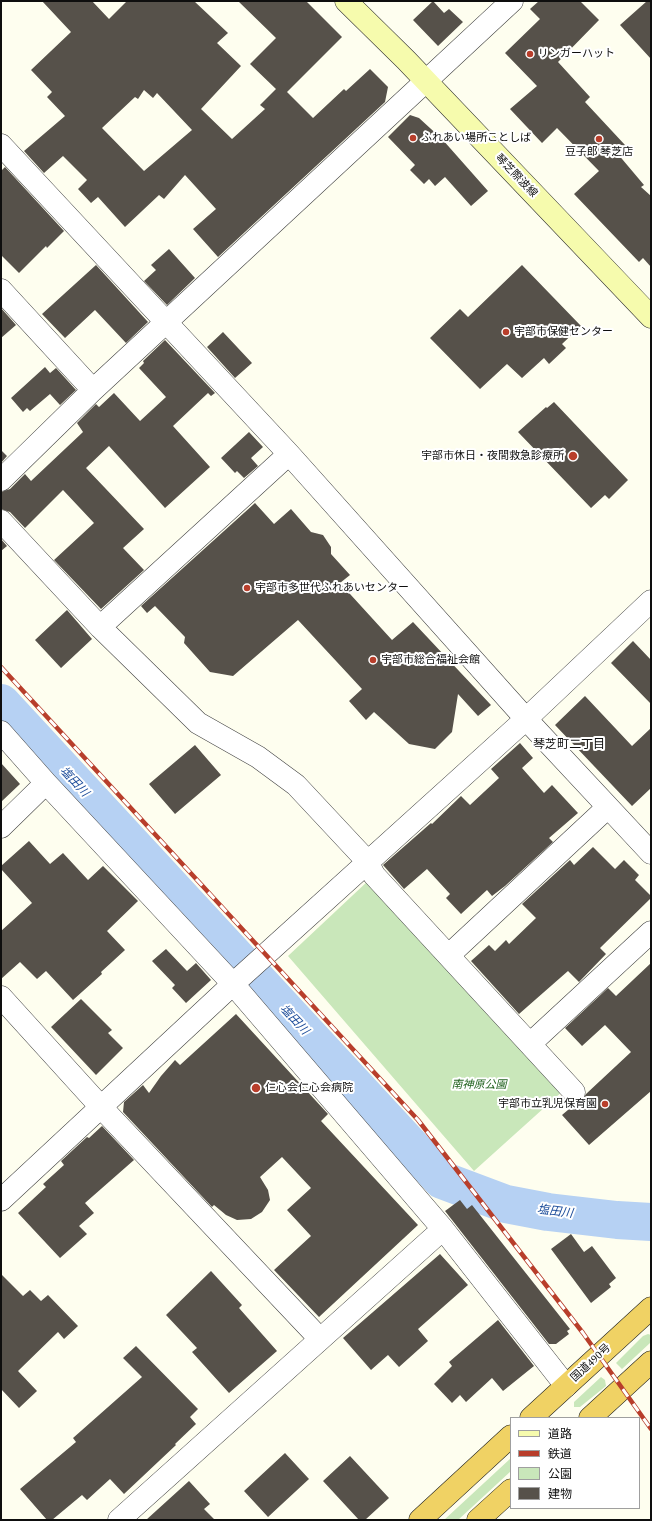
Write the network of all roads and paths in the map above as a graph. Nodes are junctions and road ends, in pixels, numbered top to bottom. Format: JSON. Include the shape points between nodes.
{"nodes":[{"id":1,"x":346,"y":1,"type":"edge"},
{"id":2,"x":512,"y":1,"type":"edge"},
{"id":3,"x":426,"y":81,"type":"junction"},
{"id":4,"x":1,"y":145,"type":"edge"},
{"id":5,"x":1,"y":290,"type":"edge"},
{"id":6,"x":649,"y":312,"type":"edge"},
{"id":7,"x":167,"y":323,"type":"junction"},
{"id":8,"x":94,"y":390,"type":"junction"},
{"id":9,"x":289,"y":454,"type":"junction"},
{"id":10,"x":1,"y":480,"type":"edge"},
{"id":11,"x":1,"y":521,"type":"edge"},
{"id":12,"x":651,"y":601,"type":"edge"},
{"id":13,"x":100,"y":627,"type":"junction"},
{"id":14,"x":526,"y":719,"type":"junction"},
{"id":15,"x":1,"y":732,"type":"edge"},
{"id":16,"x":46,"y":783,"type":"junction"},
{"id":17,"x":608,"y":807,"type":"junction"},
{"id":18,"x":1,"y":827,"type":"edge"},
{"id":19,"x":651,"y":854,"type":"edge"},
{"id":20,"x":367,"y":861,"type":"junction"},
{"id":21,"x":651,"y":932,"type":"edge"},
{"id":22,"x":449,"y":955,"type":"junction"},
{"id":23,"x":237,"y":981,"type":"junction"},
{"id":24,"x":1,"y":997,"type":"edge"},
{"id":25,"x":531,"y":1043,"type":"junction"},
{"id":26,"x":574,"y":1092,"type":"dead end"},
{"id":27,"x":100,"y":1106,"type":"junction"},
{"id":28,"x":1,"y":1200,"type":"edge"},
{"id":29,"x":443,"y":1229,"type":"junction"},
{"id":30,"x":651,"y":1308,"type":"edge"},
{"id":31,"x":320,"y":1339,"type":"junction"},
{"id":32,"x":651,"y":1362,"type":"edge"},
{"id":33,"x":566,"y":1386,"type":"junction"},
{"id":34,"x":532,"y":1417,"type":"edge"},
{"id":35,"x":591,"y":1417,"type":"edge"},
{"id":36,"x":510,"y":1437,"type":"edge"},
{"id":37,"x":510,"y":1491,"type":"edge"},
{"id":38,"x":481,"y":1519,"type":"edge"},
{"id":39,"x":119,"y":1520,"type":"edge"},
{"id":40,"x":420,"y":1520,"type":"edge"}],
"edges":[{"from":1,"to":3,"type":"main road","name":"琴芝際波線"},
{"from":2,"to":3,"type":"street"},
{"from":3,"to":6,"type":"main road","name":"琴芝際波線"},
{"from":3,"to":7,"type":"street"},
{"from":4,"to":7,"type":"street"},
{"from":5,"to":8,"type":"street"},
{"from":7,"to":8,"type":"street"},
{"from":7,"to":9,"type":"street"},
{"from":8,"to":10,"type":"street"},
{"from":9,"to":13,"type":"street"},
{"from":9,"to":14,"type":"street"},
{"from":11,"to":13,"type":"street"},
{"from":12,"to":14,"type":"street"},
{"from":13,"to":20,"type":"street","via":[[198,723],[258,757],[296,785]]},
{"from":14,"to":17,"type":"street"},
{"from":14,"to":20,"type":"street"},
{"from":15,"to":16,"type":"street"},
{"from":16,"to":18,"type":"street"},
{"from":16,"to":23,"type":"street"},
{"from":17,"to":19,"type":"street"},
{"from":17,"to":22,"type":"street"},
{"from":20,"to":22,"type":"street","via":[[374,876]]},
{"from":20,"to":23,"type":"street"},
{"from":21,"to":25,"type":"street"},
{"from":22,"to":25,"type":"street"},
{"from":23,"to":27,"type":"street"},
{"from":23,"to":29,"type":"street"},
{"from":24,"to":27,"type":"street"},
{"from":25,"to":26,"type":"street"},
{"from":27,"to":28,"type":"street"},
{"from":27,"to":31,"type":"street"},
{"from":29,"to":31,"type":"street"},
{"from":29,"to":33,"type":"street"},
{"from":30,"to":33,"type":"highway","name":"国道490号"},
{"from":31,"to":39,"type":"street"},
{"from":32,"to":35,"type":"highway"},
{"from":33,"to":34,"type":"highway","name":"国道490号"},
{"from":36,"to":40,"type":"highway"},
{"from":37,"to":38,"type":"highway"}]}
